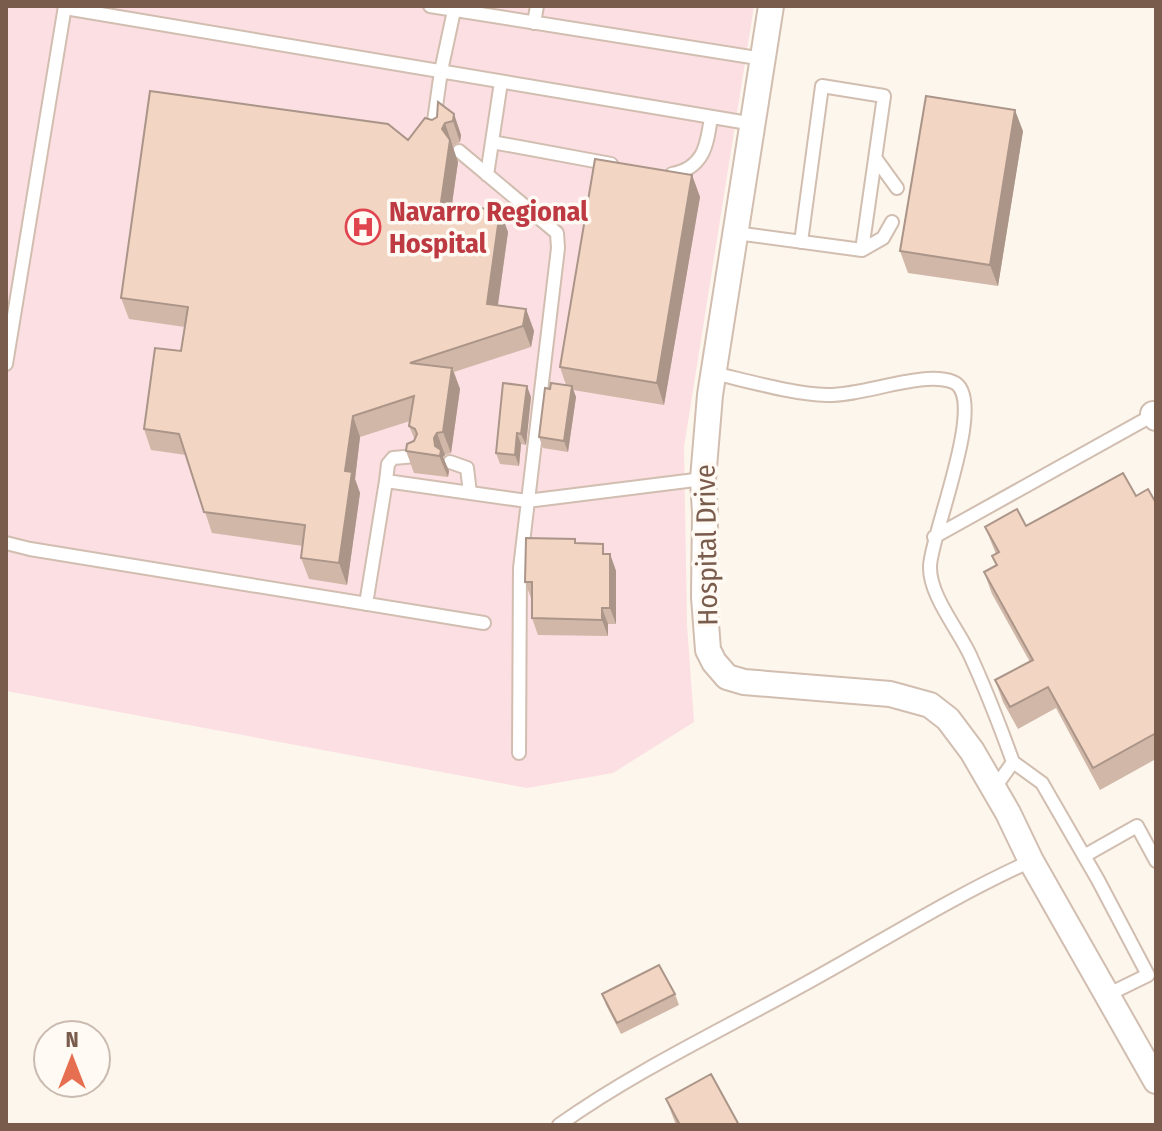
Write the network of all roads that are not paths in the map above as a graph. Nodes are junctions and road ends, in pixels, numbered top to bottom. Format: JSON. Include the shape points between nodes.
{"nodes":[{"id":1,"x":430,"y":6,"type":"edge"},
{"id":2,"x":537,"y":6,"type":"edge"},
{"id":3,"x":771,"y":6,"type":"edge"},
{"id":4,"x":65,"y":7,"type":"edge"},
{"id":5,"x":454,"y":8,"type":"edge"},
{"id":6,"x":534,"y":23,"type":"junction"},
{"id":7,"x":764,"y":59,"type":"junction"},
{"id":8,"x":441,"y":71,"type":"junction"},
{"id":9,"x":501,"y":82,"type":"junction"},
{"id":10,"x":711,"y":117,"type":"junction"},
{"id":11,"x":754,"y":124,"type":"junction"},
{"id":12,"x":438,"y":133,"type":"edge"},
{"id":13,"x":492,"y":142,"type":"junction"},
{"id":14,"x":459,"y":151,"type":"dead end"},
{"id":15,"x":876,"y":159,"type":"junction"},
{"id":16,"x":625,"y":167,"type":"edge"},
{"id":17,"x":672,"y":174,"type":"edge"},
{"id":18,"x":487,"y":175,"type":"junction"},
{"id":19,"x":897,"y":188,"type":"dead end"},
{"id":20,"x":892,"y":222,"type":"dead end"},
{"id":21,"x":736,"y":233,"type":"junction"},
{"id":22,"x":801,"y":242,"type":"junction"},
{"id":23,"x":862,"y":250,"type":"junction"},
{"id":24,"x":6,"y":364,"type":"edge"},
{"id":25,"x":713,"y":373,"type":"junction"},
{"id":26,"x":1155,"y":415,"type":"edge"},
{"id":27,"x":416,"y":456,"type":"edge"},
{"id":28,"x":450,"y":462,"type":"dead end"},
{"id":29,"x":703,"y":479,"type":"junction"},
{"id":30,"x":386,"y":481,"type":"junction"},
{"id":31,"x":470,"y":493,"type":"junction"},
{"id":32,"x":527,"y":501,"type":"junction"},
{"id":33,"x":934,"y":537,"type":"junction"},
{"id":34,"x":6,"y":543,"type":"edge"},
{"id":35,"x":366,"y":604,"type":"junction"},
{"id":36,"x":484,"y":623,"type":"dead end"},
{"id":37,"x":519,"y":753,"type":"dead end"},
{"id":38,"x":1013,"y":762,"type":"junction"},
{"id":39,"x":994,"y":789,"type":"junction"},
{"id":40,"x":1084,"y":856,"type":"junction"},
{"id":41,"x":1031,"y":861,"type":"junction"},
{"id":42,"x":1156,"y":861,"type":"edge"},
{"id":43,"x":1152,"y":973,"type":"edge"},
{"id":44,"x":1107,"y":995,"type":"junction"},
{"id":45,"x":1156,"y":1081,"type":"edge"},
{"id":46,"x":559,"y":1125,"type":"edge"}],
"edges":[{"from":1,"to":5,"type":"lane"},
{"from":2,"to":6,"type":"lane"},
{"from":3,"to":7,"type":"street","name":"Hospital Drive"},
{"from":4,"to":8,"type":"lane"},
{"from":4,"to":24,"type":"lane"},
{"from":5,"to":6,"type":"lane"},
{"from":5,"to":8,"type":"lane"},
{"from":6,"to":7,"type":"lane"},
{"from":7,"to":11,"type":"street","name":"Hospital Drive"},
{"from":8,"to":9,"type":"lane"},
{"from":8,"to":12,"type":"lane","via":[[433,128]]},
{"from":9,"to":10,"type":"lane"},
{"from":9,"to":13,"type":"lane"},
{"from":10,"to":11,"type":"lane"},
{"from":10,"to":17,"type":"lane","via":[[700,158],[688,171]]},
{"from":11,"to":21,"type":"street","name":"Hospital Drive"},
{"from":13,"to":16,"type":"lane"},
{"from":13,"to":18,"type":"lane"},
{"from":14,"to":18,"type":"lane"},
{"from":15,"to":19,"type":"lane"},
{"from":15,"to":22,"type":"lane","via":[[884,96],[822,86]]},
{"from":15,"to":23,"type":"lane"},
{"from":18,"to":32,"type":"lane","via":[[557,233]]},
{"from":20,"to":23,"type":"lane","via":[[883,238]]},
{"from":21,"to":22,"type":"lane"},
{"from":21,"to":25,"type":"street","name":"Hospital Drive"},
{"from":22,"to":23,"type":"lane"},
{"from":25,"to":29,"type":"street","name":"Hospital Drive"},
{"from":25,"to":33,"type":"lane","via":[[827,395],[934,377],[956,382],[965,392],[966,419]]},
{"from":26,"to":33,"type":"lane"},
{"from":27,"to":30,"type":"lane","via":[[393,458]]},
{"from":28,"to":31,"type":"lane","via":[[467,468]]},
{"from":29,"to":32,"type":"lane"},
{"from":29,"to":39,"type":"street","name":"Hospital Drive","via":[[708,650],[727,677],[890,694],[930,705],[948,719]]},
{"from":30,"to":31,"type":"lane"},
{"from":30,"to":35,"type":"lane"},
{"from":31,"to":32,"type":"lane"},
{"from":32,"to":37,"type":"lane","via":[[520,568]]},
{"from":33,"to":38,"type":"lane","via":[[930,570],[941,602],[968,652]]},
{"from":34,"to":35,"type":"lane"},
{"from":35,"to":36,"type":"lane"},
{"from":38,"to":39,"type":"lane"},
{"from":38,"to":40,"type":"lane","via":[[1042,783]]},
{"from":39,"to":41,"type":"street","name":"Hospital Drive"},
{"from":40,"to":42,"type":"lane","via":[[1137,826]]},
{"from":40,"to":43,"type":"lane"},
{"from":41,"to":44,"type":"street","name":"Hospital Drive"},
{"from":41,"to":46,"type":"lane","via":[[972,888],[644,1071]]},
{"from":43,"to":44,"type":"lane"},
{"from":44,"to":45,"type":"street","name":"Hospital Drive"}]}
